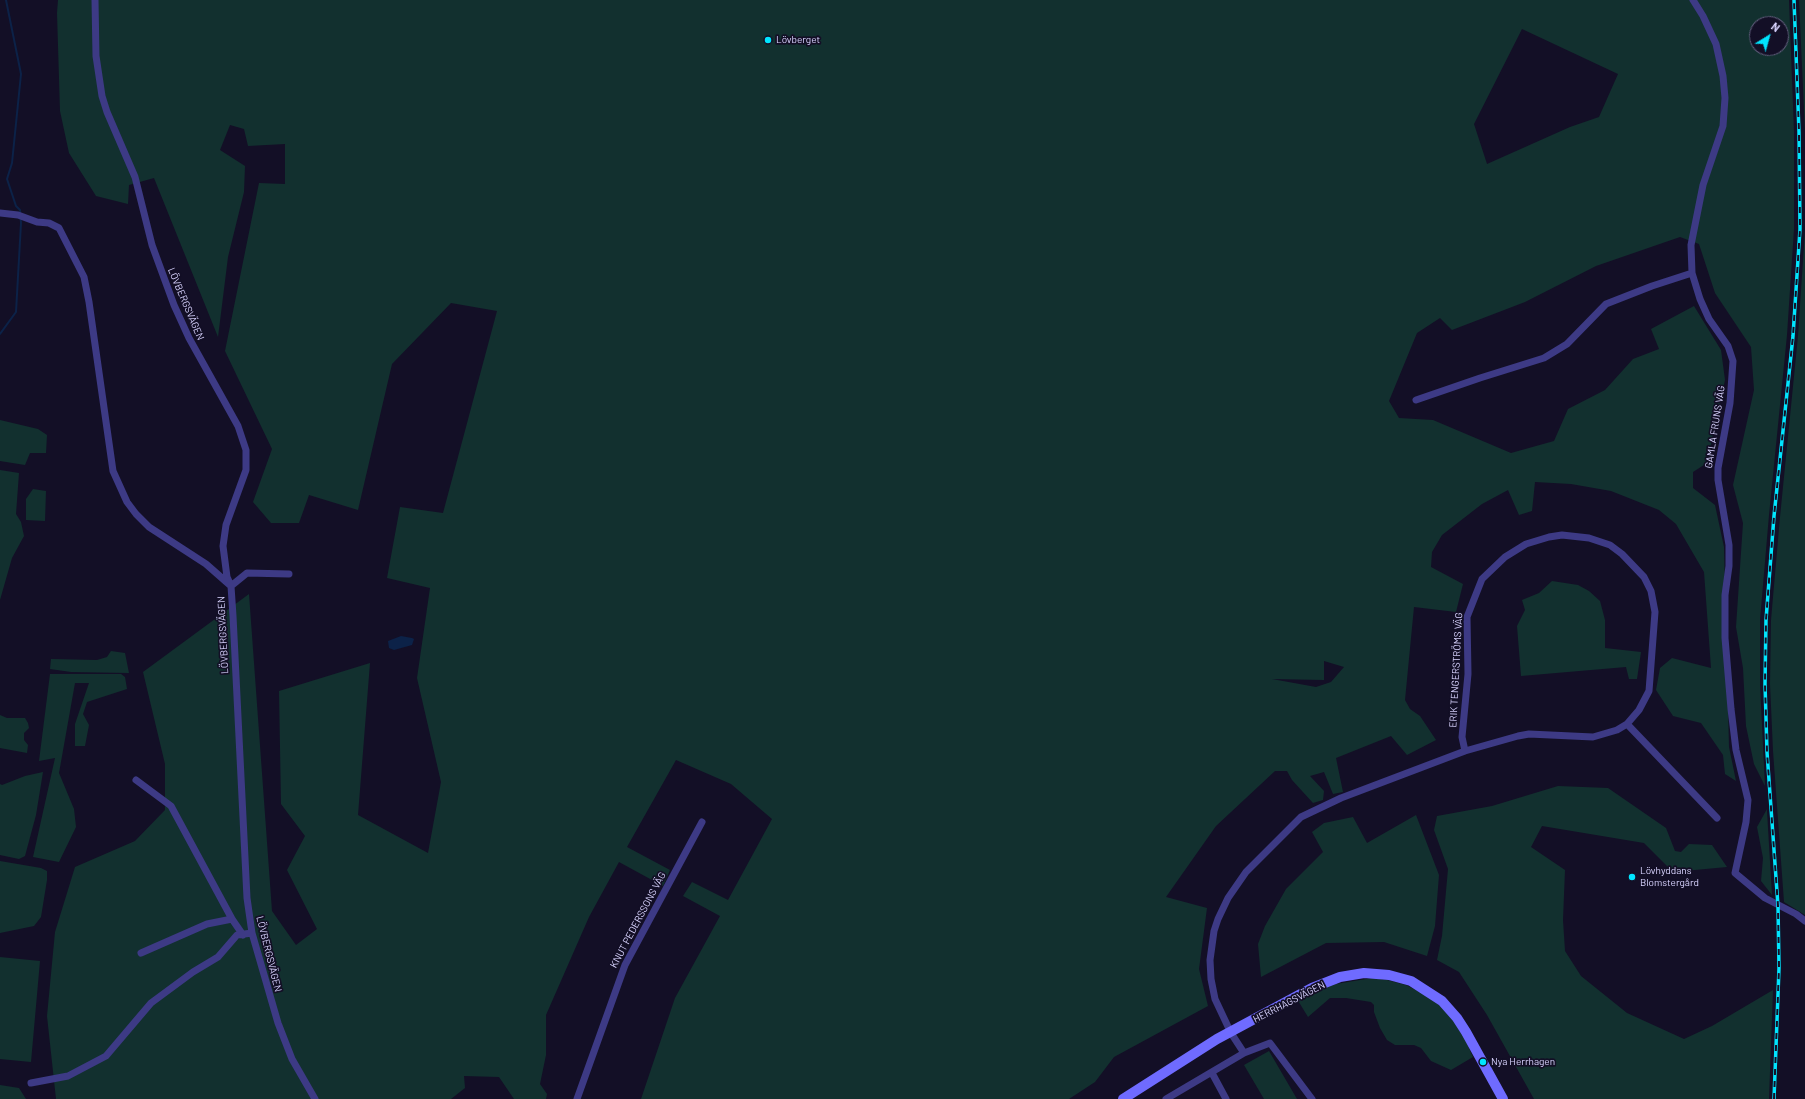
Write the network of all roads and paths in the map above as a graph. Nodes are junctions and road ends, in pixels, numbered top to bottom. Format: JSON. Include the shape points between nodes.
{"nodes":[{"id":1,"x":95,"y":0,"type":"edge"},
{"id":2,"x":1693,"y":0,"type":"edge"},
{"id":3,"x":0,"y":213,"type":"edge"},
{"id":4,"x":1692,"y":273,"type":"junction"},
{"id":5,"x":1416,"y":400,"type":"dead end"},
{"id":6,"x":289,"y":574,"type":"dead end"},
{"id":7,"x":230,"y":586,"type":"junction"},
{"id":8,"x":1627,"y":724,"type":"junction"},
{"id":9,"x":1465,"y":751,"type":"junction"},
{"id":10,"x":136,"y":780,"type":"dead end"},
{"id":11,"x":1717,"y":818,"type":"dead end"},
{"id":12,"x":702,"y":822,"type":"dead end"},
{"id":13,"x":232,"y":919,"type":"junction"},
{"id":14,"x":1805,"y":921,"type":"edge"},
{"id":15,"x":252,"y":934,"type":"junction"},
{"id":16,"x":243,"y":935,"type":"junction"},
{"id":17,"x":140,"y":953,"type":"dead end"},
{"id":18,"x":1231,"y":1033,"type":"junction"},
{"id":19,"x":1244,"y":1053,"type":"junction"},
{"id":20,"x":1212,"y":1073,"type":"junction"},
{"id":21,"x":31,"y":1083,"type":"dead end"},
{"id":22,"x":315,"y":1099,"type":"edge"},
{"id":23,"x":578,"y":1099,"type":"edge"},
{"id":24,"x":1123,"y":1099,"type":"edge"},
{"id":25,"x":1166,"y":1099,"type":"edge"},
{"id":26,"x":1226,"y":1099,"type":"edge"},
{"id":27,"x":1312,"y":1099,"type":"edge"},
{"id":28,"x":1503,"y":1099,"type":"edge"}],
"edges":[{"from":1,"to":7,"type":"street","name":"LÖVBERGSVÄGEN","via":[[96,56],[107,112],[135,177],[152,245],[174,305],[245,444],[247,466],[223,540],[223,556]]},
{"from":2,"to":4,"type":"street","name":"GAMLA FRUNS VÄG","via":[[1716,44],[1725,98],[1723,126],[1703,185],[1692,232]]},
{"from":3,"to":7,"type":"street","via":[[18,215],[59,228],[84,277],[113,471],[127,502],[149,527],[206,564]]},
{"from":4,"to":5,"type":"street","via":[[1606,304],[1567,344],[1544,358]]},
{"from":4,"to":14,"type":"street","name":"GAMLA FRUNS VÄG","via":[[1709,318],[1723,337],[1733,361],[1730,403],[1718,480],[1729,545],[1725,638],[1731,710],[1736,750],[1748,800],[1735,873],[1766,898]]},
{"from":6,"to":7,"type":"street","via":[[247,573]]},
{"from":7,"to":15,"type":"street","name":"LÖVBERGSVÄGEN","via":[[247,898]]},
{"from":8,"to":9,"type":"street","name":"ERIK TENGERSTRÖMS VÄG","via":[[1617,730],[1593,737],[1529,734]]},
{"from":8,"to":9,"type":"street","name":"ERIK TENGERSTRÖMS VÄG","via":[[1645,700],[1650,684],[1655,612],[1651,591],[1636,568],[1610,545],[1577,535],[1549,536],[1526,544],[1505,558],[1482,579],[1470,605],[1466,631],[1468,674],[1462,737]]},
{"from":8,"to":11,"type":"street"},
{"from":9,"to":18,"type":"street","name":"ERIK TENGERSTRÖMS VÄG","via":[[1314,809],[1293,823],[1257,859],[1232,892],[1214,931],[1210,968],[1212,990]]},
{"from":10,"to":13,"type":"street","via":[[171,806]]},
{"from":12,"to":23,"type":"street","name":"KNUT PEDERSSONS VÄG","via":[[625,965]]},
{"from":13,"to":16,"type":"street"},
{"from":13,"to":17,"type":"street","via":[[207,924]]},
{"from":15,"to":16,"type":"street"},
{"from":15,"to":22,"type":"street","name":"LÖVBERGSVÄGEN","via":[[282,1037]]},
{"from":16,"to":21,"type":"street","via":[[236,935],[218,957],[151,1003],[106,1056],[68,1076]]},
{"from":18,"to":19,"type":"street"},
{"from":18,"to":24,"type":"street","name":"HERRHAGSVÄGEN","via":[[1190,1055]]},
{"from":18,"to":28,"type":"street","name":"HERRHAGSVÄGEN","via":[[1312,988],[1340,977],[1360,973],[1389,975],[1420,986],[1448,1008],[1469,1036]]},
{"from":19,"to":20,"type":"street"},
{"from":19,"to":27,"type":"street","via":[[1270,1043]]},
{"from":20,"to":25,"type":"street"},
{"from":20,"to":26,"type":"street"}]}
